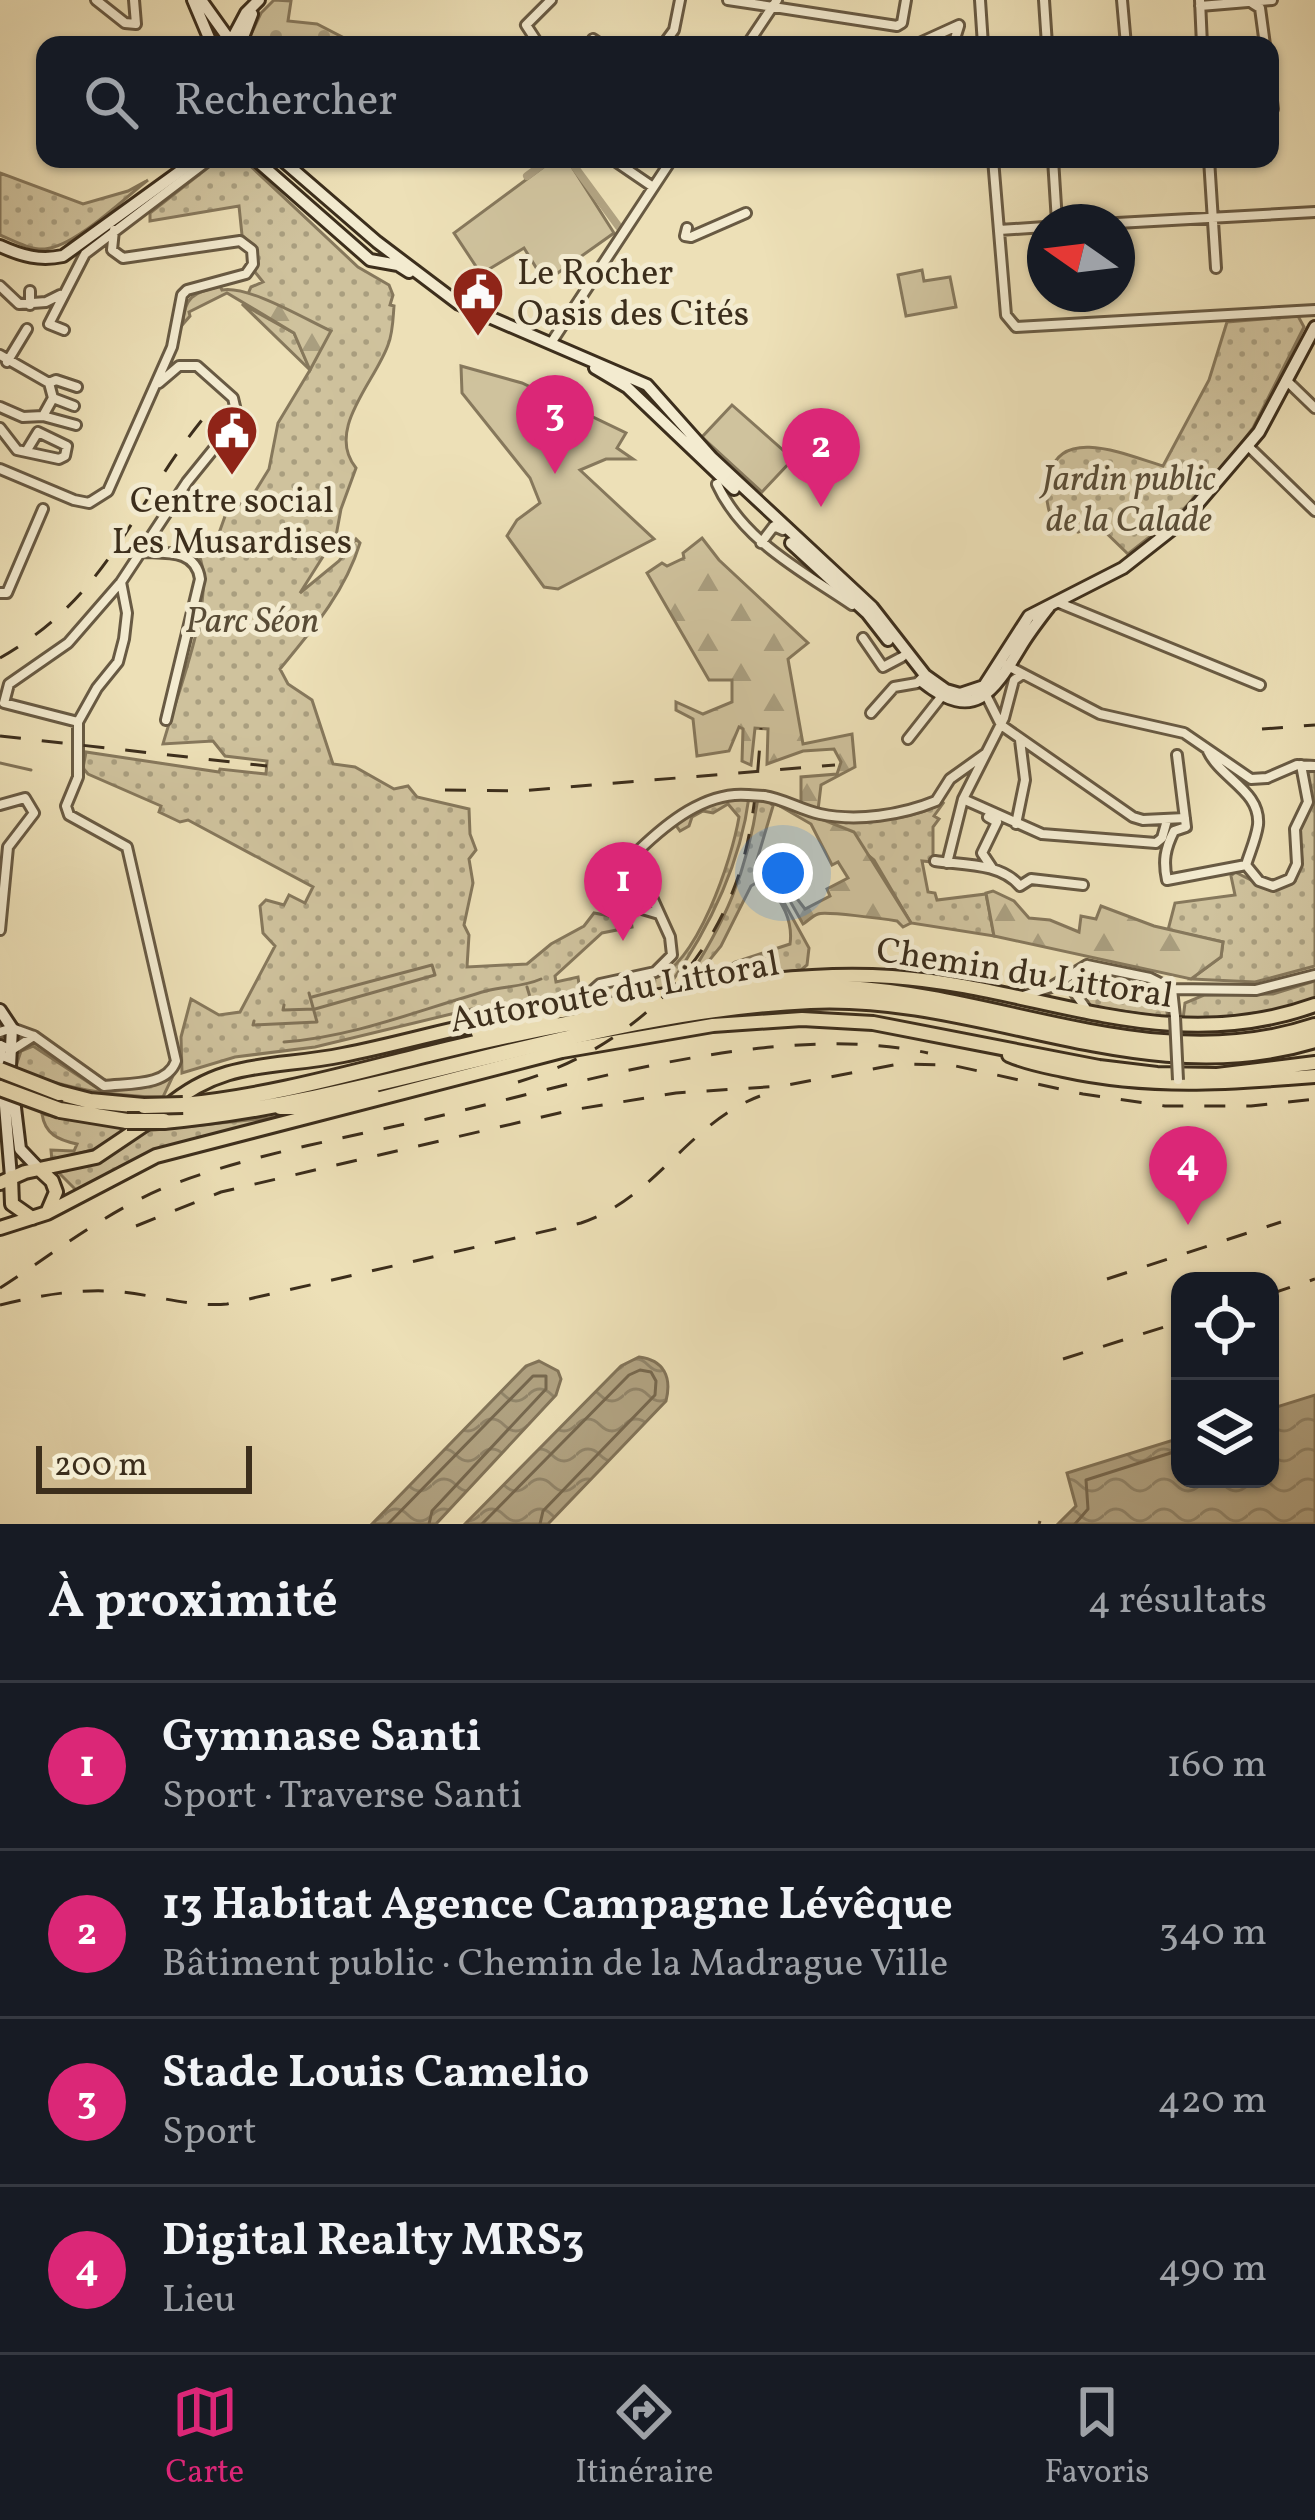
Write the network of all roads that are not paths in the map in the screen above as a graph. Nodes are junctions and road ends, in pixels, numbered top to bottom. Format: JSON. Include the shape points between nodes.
{"nodes":[{"id":1,"x":96,"y":0,"type":"edge"},
{"id":2,"x":134,"y":0,"type":"edge"},
{"id":3,"x":194,"y":0,"type":"edge"},
{"id":4,"x":551,"y":0,"type":"edge"},
{"id":5,"x":680,"y":0,"type":"edge"},
{"id":6,"x":728,"y":0,"type":"edge"},
{"id":7,"x":906,"y":0,"type":"edge"},
{"id":8,"x":980,"y":0,"type":"edge"},
{"id":9,"x":1044,"y":0,"type":"edge"},
{"id":10,"x":1122,"y":0,"type":"edge"},
{"id":11,"x":1272,"y":0,"type":"edge"},
{"id":12,"x":258,"y":1,"type":"edge"},
{"id":13,"x":1200,"y":3,"type":"edge"},
{"id":14,"x":1252,"y":3,"type":"edge"},
{"id":15,"x":774,"y":4,"type":"edge"},
{"id":16,"x":208,"y":36,"type":"edge"},
{"id":17,"x":226,"y":36,"type":"edge"},
{"id":18,"x":238,"y":36,"type":"edge"},
{"id":19,"x":533,"y":36,"type":"edge"},
{"id":20,"x":670,"y":36,"type":"edge"},
{"id":21,"x":753,"y":36,"type":"edge"},
{"id":22,"x":935,"y":36,"type":"edge"},
{"id":23,"x":956,"y":36,"type":"edge"},
{"id":24,"x":982,"y":36,"type":"edge"},
{"id":25,"x":1046,"y":36,"type":"edge"},
{"id":26,"x":1125,"y":36,"type":"edge"},
{"id":27,"x":1202,"y":36,"type":"edge"},
{"id":28,"x":1264,"y":36,"type":"edge"},
{"id":29,"x":175,"y":168,"type":"edge"},
{"id":30,"x":185,"y":168,"type":"edge"},
{"id":31,"x":198,"y":168,"type":"edge"},
{"id":32,"x":265,"y":168,"type":"edge"},
{"id":33,"x":291,"y":168,"type":"edge"},
{"id":34,"x":625,"y":168,"type":"edge"},
{"id":35,"x":665,"y":168,"type":"edge"},
{"id":36,"x":994,"y":168,"type":"edge"},
{"id":37,"x":1054,"y":168,"type":"edge"},
{"id":38,"x":1210,"y":168,"type":"edge"},
{"id":39,"x":299,"y":175,"type":"junction"},
{"id":40,"x":653,"y":187,"type":"junction"},
{"id":41,"x":288,"y":189,"type":"junction"},
{"id":42,"x":318,"y":191,"type":"junction"},
{"id":43,"x":1056,"y":204,"type":"edge"},
{"id":44,"x":307,"y":205,"type":"junction"},
{"id":45,"x":1315,"y":212,"type":"edge"},
{"id":46,"x":746,"y":214,"type":"dead end"},
{"id":47,"x":1213,"y":218,"type":"junction"},
{"id":48,"x":1135,"y":222,"type":"edge"},
{"id":49,"x":687,"y":227,"type":"dead end"},
{"id":50,"x":1027,"y":228,"type":"edge"},
{"id":51,"x":115,"y":230,"type":"junction"},
{"id":52,"x":999,"y":230,"type":"junction"},
{"id":53,"x":0,"y":242,"type":"edge"},
{"id":54,"x":381,"y":245,"type":"junction"},
{"id":55,"x":374,"y":260,"type":"junction"},
{"id":56,"x":1216,"y":268,"type":"dead end"},
{"id":57,"x":0,"y":286,"type":"edge"},
{"id":58,"x":30,"y":291,"type":"dead end"},
{"id":59,"x":63,"y":292,"type":"junction"},
{"id":60,"x":30,"y":305,"type":"junction"},
{"id":61,"x":1301,"y":310,"type":"junction"},
{"id":62,"x":1315,"y":310,"type":"edge"},
{"id":63,"x":1315,"y":327,"type":"edge"},
{"id":64,"x":27,"y":329,"type":"dead end"},
{"id":65,"x":64,"y":330,"type":"dead end"},
{"id":66,"x":550,"y":345,"type":"junction"},
{"id":67,"x":2,"y":358,"type":"edge"},
{"id":68,"x":1285,"y":379,"type":"junction"},
{"id":69,"x":49,"y":382,"type":"junction"},
{"id":70,"x":77,"y":387,"type":"dead end"},
{"id":71,"x":154,"y":388,"type":"junction"},
{"id":72,"x":654,"y":393,"type":"junction"},
{"id":73,"x":53,"y":398,"type":"junction"},
{"id":74,"x":644,"y":403,"type":"junction"},
{"id":75,"x":74,"y":406,"type":"dead end"},
{"id":76,"x":0,"y":407,"type":"edge"},
{"id":77,"x":1315,"y":408,"type":"edge"},
{"id":78,"x":44,"y":416,"type":"junction"},
{"id":79,"x":76,"y":425,"type":"dead end"},
{"id":80,"x":0,"y":428,"type":"edge"},
{"id":81,"x":1250,"y":447,"type":"junction"},
{"id":82,"x":27,"y":450,"type":"junction"},
{"id":83,"x":0,"y":469,"type":"edge"},
{"id":84,"x":717,"y":484,"type":"dead end"},
{"id":85,"x":47,"y":500,"type":"junction"},
{"id":86,"x":1315,"y":511,"type":"edge"},
{"id":87,"x":774,"y":526,"type":"junction"},
{"id":88,"x":761,"y":543,"type":"junction"},
{"id":89,"x":803,"y":544,"type":"junction"},
{"id":90,"x":143,"y":551,"type":"junction"},
{"id":91,"x":816,"y":574,"type":"junction"},
{"id":92,"x":121,"y":582,"type":"junction"},
{"id":93,"x":0,"y":592,"type":"edge"},
{"id":94,"x":1053,"y":603,"type":"junction"},
{"id":95,"x":863,"y":604,"type":"junction"},
{"id":96,"x":862,"y":638,"type":"dead end"},
{"id":97,"x":902,"y":657,"type":"junction"},
{"id":98,"x":1005,"y":664,"type":"junction"},
{"id":99,"x":1022,"y":674,"type":"junction"},
{"id":100,"x":922,"y":677,"type":"junction"},
{"id":101,"x":1260,"y":685,"type":"dead end"},
{"id":102,"x":944,"y":693,"type":"junction"},
{"id":103,"x":981,"y":695,"type":"junction"},
{"id":104,"x":871,"y":713,"type":"dead end"},
{"id":105,"x":166,"y":720,"type":"dead end"},
{"id":106,"x":78,"y":722,"type":"junction"},
{"id":107,"x":999,"y":722,"type":"junction"},
{"id":108,"x":908,"y":739,"type":"dead end"},
{"id":109,"x":1020,"y":740,"type":"junction"},
{"id":110,"x":1208,"y":750,"type":"junction"},
{"id":111,"x":985,"y":754,"type":"junction"},
{"id":112,"x":1178,"y":755,"type":"dead end"},
{"id":113,"x":1301,"y":764,"type":"junction"},
{"id":114,"x":1315,"y":766,"type":"edge"},
{"id":115,"x":963,"y":801,"type":"junction"},
{"id":116,"x":0,"y":805,"type":"edge"},
{"id":117,"x":1185,"y":818,"type":"junction"},
{"id":118,"x":1166,"y":820,"type":"junction"},
{"id":119,"x":1016,"y":824,"type":"junction"},
{"id":120,"x":4,"y":848,"type":"edge"},
{"id":121,"x":934,"y":861,"type":"dead end"},
{"id":122,"x":636,"y":862,"type":"junction"},
{"id":123,"x":946,"y":862,"type":"junction"},
{"id":124,"x":1246,"y":865,"type":"junction"},
{"id":125,"x":993,"y":869,"type":"junction"},
{"id":126,"x":1083,"y":885,"type":"dead end"},
{"id":127,"x":2,"y":898,"type":"edge"},
{"id":128,"x":660,"y":914,"type":"junction"},
{"id":129,"x":0,"y":930,"type":"edge"},
{"id":130,"x":1087,"y":965,"type":"junction"},
{"id":131,"x":1315,"y":974,"type":"edge"},
{"id":132,"x":615,"y":980,"type":"junction"},
{"id":133,"x":1172,"y":989,"type":"junction"},
{"id":134,"x":1004,"y":996,"type":"junction"},
{"id":135,"x":604,"y":1004,"type":"junction"},
{"id":136,"x":1315,"y":1005,"type":"edge"},
{"id":137,"x":572,"y":1009,"type":"junction"},
{"id":138,"x":0,"y":1010,"type":"edge"},
{"id":139,"x":555,"y":1012,"type":"junction"},
{"id":140,"x":1102,"y":1017,"type":"junction"},
{"id":141,"x":1315,"y":1026,"type":"edge"},
{"id":142,"x":6,"y":1030,"type":"edge"},
{"id":143,"x":34,"y":1036,"type":"junction"},
{"id":144,"x":1315,"y":1040,"type":"edge"},
{"id":145,"x":986,"y":1045,"type":"junction"},
{"id":146,"x":4,"y":1047,"type":"edge"},
{"id":147,"x":1315,"y":1063,"type":"edge"},
{"id":148,"x":380,"y":1066,"type":"junction"},
{"id":149,"x":0,"y":1070,"type":"edge"},
{"id":150,"x":1315,"y":1076,"type":"edge"},
{"id":151,"x":1178,"y":1083,"type":"junction"},
{"id":152,"x":0,"y":1088,"type":"edge"},
{"id":153,"x":404,"y":1090,"type":"junction"},
{"id":154,"x":275,"y":1108,"type":"junction"},
{"id":155,"x":39,"y":1169,"type":"junction"},
{"id":156,"x":6,"y":1180,"type":"edge"},
{"id":157,"x":47,"y":1213,"type":"junction"},
{"id":158,"x":32,"y":1219,"type":"junction"},
{"id":159,"x":0,"y":1228,"type":"edge"}],
"edges":[{"from":1,"to":2,"type":"street","via":[[136,24]]},
{"from":3,"to":16,"type":"street"},
{"from":3,"to":17,"type":"street"},
{"from":4,"to":19,"type":"street","via":[[526,25]]},
{"from":5,"to":20,"type":"street"},
{"from":6,"to":15,"type":"street"},
{"from":7,"to":15,"type":"street","via":[[897,26]]},
{"from":8,"to":24,"type":"street"},
{"from":9,"to":25,"type":"street"},
{"from":10,"to":26,"type":"street"},
{"from":11,"to":14,"type":"street"},
{"from":12,"to":18,"type":"street"},
{"from":13,"to":14,"type":"street"},
{"from":13,"to":27,"type":"street"},
{"from":14,"to":28,"type":"street"},
{"from":15,"to":21,"type":"street"},
{"from":22,"to":23,"type":"street","via":[[959,25]]},
{"from":29,"to":53,"type":"street","via":[[71,244],[56,250]]},
{"from":30,"to":53,"type":"street","via":[[63,256],[28,257]]},
{"from":31,"to":51,"type":"street"},
{"from":32,"to":41,"type":"street"},
{"from":33,"to":39,"type":"street"},
{"from":34,"to":40,"type":"street"},
{"from":35,"to":40,"type":"street"},
{"from":36,"to":52,"type":"street"},
{"from":37,"to":43,"type":"street"},
{"from":38,"to":47,"type":"street"},
{"from":39,"to":41,"type":"street"},
{"from":39,"to":42,"type":"street"},
{"from":40,"to":66,"type":"street"},
{"from":41,"to":44,"type":"street"},
{"from":42,"to":44,"type":"street"},
{"from":42,"to":54,"type":"street"},
{"from":44,"to":55,"type":"street"},
{"from":45,"to":47,"type":"street"},
{"from":46,"to":49,"type":"street","via":[[691,237]]},
{"from":47,"to":48,"type":"street"},
{"from":47,"to":56,"type":"street"},
{"from":50,"to":52,"type":"street"},
{"from":51,"to":59,"type":"street","via":[[85,254]]},
{"from":51,"to":71,"type":"street","via":[[112,250],[127,259],[233,241],[253,255],[246,274],[184,292]]},
{"from":52,"to":61,"type":"street","via":[[1006,315],[1016,327]]},
{"from":54,"to":55,"type":"street","via":[[387,256]]},
{"from":54,"to":66,"type":"street","via":[[460,304]]},
{"from":55,"to":66,"type":"street","via":[[403,268],[458,310]]},
{"from":57,"to":60,"type":"street"},
{"from":58,"to":60,"type":"street"},
{"from":59,"to":60,"type":"street"},
{"from":59,"to":65,"type":"street","via":[[49,323]]},
{"from":61,"to":62,"type":"street"},
{"from":61,"to":63,"type":"street"},
{"from":63,"to":68,"type":"street"},
{"from":64,"to":67,"type":"street"},
{"from":66,"to":72,"type":"street","via":[[631,375]]},
{"from":66,"to":74,"type":"street"},
{"from":67,"to":69,"type":"street"},
{"from":68,"to":77,"type":"street"},
{"from":68,"to":81,"type":"street"},
{"from":69,"to":70,"type":"street"},
{"from":69,"to":73,"type":"street"},
{"from":71,"to":85,"type":"street","via":[[108,491],[89,502]]},
{"from":71,"to":90,"type":"street","via":[[179,366],[197,366],[233,398],[238,419]]},
{"from":72,"to":74,"type":"street","via":[[644,392]]},
{"from":72,"to":89,"type":"street"},
{"from":73,"to":75,"type":"street"},
{"from":73,"to":78,"type":"street"},
{"from":74,"to":87,"type":"street"},
{"from":76,"to":78,"type":"street"},
{"from":78,"to":79,"type":"street"},
{"from":80,"to":82,"type":"street","via":[[17,450]]},
{"from":81,"to":86,"type":"street"},
{"from":81,"to":94,"type":"street","via":[[1184,520],[1123,568]]},
{"from":82,"to":82,"type":"street","via":[[59,459],[68,446],[38,432]]},
{"from":83,"to":85,"type":"street"},
{"from":84,"to":88,"type":"street"},
{"from":85,"to":93,"type":"street","via":[[8,593]]},
{"from":87,"to":88,"type":"street"},
{"from":87,"to":89,"type":"street"},
{"from":87,"to":91,"type":"street"},
{"from":88,"to":91,"type":"street"},
{"from":89,"to":91,"type":"street"},
{"from":89,"to":95,"type":"street"},
{"from":90,"to":92,"type":"street"},
{"from":90,"to":105,"type":"street","via":[[187,556],[199,568]]},
{"from":91,"to":95,"type":"street"},
{"from":91,"to":95,"type":"street"},
{"from":92,"to":106,"type":"street","via":[[127,613],[118,662]]},
{"from":92,"to":106,"type":"street","via":[[68,643],[9,684],[4,704]]},
{"from":94,"to":98,"type":"street"},
{"from":94,"to":101,"type":"street"},
{"from":95,"to":97,"type":"street"},
{"from":95,"to":100,"type":"street"},
{"from":96,"to":97,"type":"street","via":[[883,667]]},
{"from":97,"to":100,"type":"street"},
{"from":98,"to":99,"type":"street"},
{"from":98,"to":103,"type":"street"},
{"from":99,"to":107,"type":"street"},
{"from":99,"to":110,"type":"street","via":[[1100,714],[1184,733]]},
{"from":100,"to":102,"type":"street"},
{"from":100,"to":104,"type":"street","via":[[894,687]]},
{"from":102,"to":103,"type":"street","via":[[957,701]]},
{"from":102,"to":108,"type":"street"},
{"from":103,"to":107,"type":"street"},
{"from":106,"to":143,"type":"street","via":[[78,778],[66,806],[127,848],[176,1061],[161,1079],[104,1086]]},
{"from":107,"to":109,"type":"street"},
{"from":107,"to":111,"type":"street"},
{"from":109,"to":118,"type":"street","via":[[1139,820]]},
{"from":109,"to":119,"type":"street","via":[[1025,780]]},
{"from":110,"to":113,"type":"street","via":[[1251,778]]},
{"from":110,"to":124,"type":"street","via":[[1256,808]]},
{"from":111,"to":115,"type":"street"},
{"from":111,"to":122,"type":"street","bridge":true,"via":[[950,779],[936,801],[861,818],[723,795],[683,814],[638,850]]},
{"from":112,"to":117,"type":"street"},
{"from":113,"to":114,"type":"street"},
{"from":113,"to":124,"type":"street","via":[[1308,795],[1294,829],[1293,875],[1268,885]]},
{"from":115,"to":119,"type":"street"},
{"from":115,"to":123,"type":"street"},
{"from":115,"to":125,"type":"street","via":[[997,822],[982,853]]},
{"from":116,"to":120,"type":"street","via":[[18,797],[33,807],[32,819]]},
{"from":117,"to":118,"type":"street"},
{"from":117,"to":124,"type":"street","via":[[1163,862],[1167,880]]},
{"from":118,"to":119,"type":"street","via":[[1156,843],[1042,834]]},
{"from":120,"to":127,"type":"street"},
{"from":121,"to":123,"type":"street"},
{"from":122,"to":128,"type":"street"},
{"from":122,"to":128,"type":"street","via":[[610,875],[609,895]]},
{"from":123,"to":125,"type":"street"},
{"from":125,"to":126,"type":"street","via":[[1020,886],[1031,879]]},
{"from":127,"to":129,"type":"street"},
{"from":128,"to":132,"type":"street","via":[[672,945],[668,962]]},
{"from":130,"to":133,"type":"street"},
{"from":130,"to":134,"type":"street","via":[[1042,991]]},
{"from":130,"to":140,"type":"street","via":[[1073,994]]},
{"from":131,"to":133,"type":"street","via":[[1256,990]]},
{"from":132,"to":135,"type":"street","via":[[602,988]]},
{"from":132,"to":137,"type":"street"},
{"from":133,"to":151,"type":"street","bridge":true},
{"from":134,"to":135,"type":"main road","name":"Chemin du Littoral","via":[[896,977],[820,974]]},
{"from":134,"to":140,"type":"main road","name":"Chemin du Littoral"},
{"from":135,"to":137,"type":"main road","name":"Chemin du Littoral"},
{"from":136,"to":140,"type":"main road","name":"Chemin du Littoral","via":[[1224,1026]]},
{"from":137,"to":139,"type":"main road","name":"Chemin du Littoral"},
{"from":138,"to":142,"type":"street"},
{"from":139,"to":148,"type":"highway"},
{"from":139,"to":155,"type":"main road","name":"Chemin du Littoral","via":[[226,1072],[106,1151]]},
{"from":141,"to":148,"type":"highway","name":"Autoroute du Littoral","via":[[1252,1041],[1169,1044],[904,994],[784,988],[568,1023]]},
{"from":142,"to":143,"type":"street"},
{"from":142,"to":146,"type":"street"},
{"from":143,"to":146,"type":"street"},
{"from":144,"to":154,"type":"highway","name":"Autoroute du Littoral","via":[[1239,1055],[1169,1055],[919,1008],[814,1000],[555,1040]]},
{"from":145,"to":147,"type":"main road","via":[[1157,1074]]},
{"from":145,"to":151,"type":"main road","via":[[1106,1080]]},
{"from":145,"to":153,"type":"main road","name":"Chemin du Littoral","via":[[873,1023],[760,1021],[562,1052]]},
{"from":146,"to":155,"type":"street","via":[[20,1149]]},
{"from":146,"to":156,"type":"street"},
{"from":148,"to":149,"type":"highway","name":"Autoroute du Littoral","bridge":true,"via":[[251,1096],[144,1106],[59,1093]]},
{"from":150,"to":151,"type":"main road"},
{"from":152,"to":154,"type":"highway","name":"Autoroute du Littoral","bridge":true,"via":[[60,1110],[127,1120]]},
{"from":153,"to":154,"type":"main road"},
{"from":153,"to":157,"type":"main road","name":"Chemin du Littoral","via":[[156,1156]]},
{"from":155,"to":156,"type":"main road"},
{"from":155,"to":157,"type":"main road","via":[[56,1192]]},
{"from":156,"to":158,"type":"main road","via":[[12,1204]]},
{"from":157,"to":158,"type":"main road"},
{"from":158,"to":159,"type":"main road"}]}
